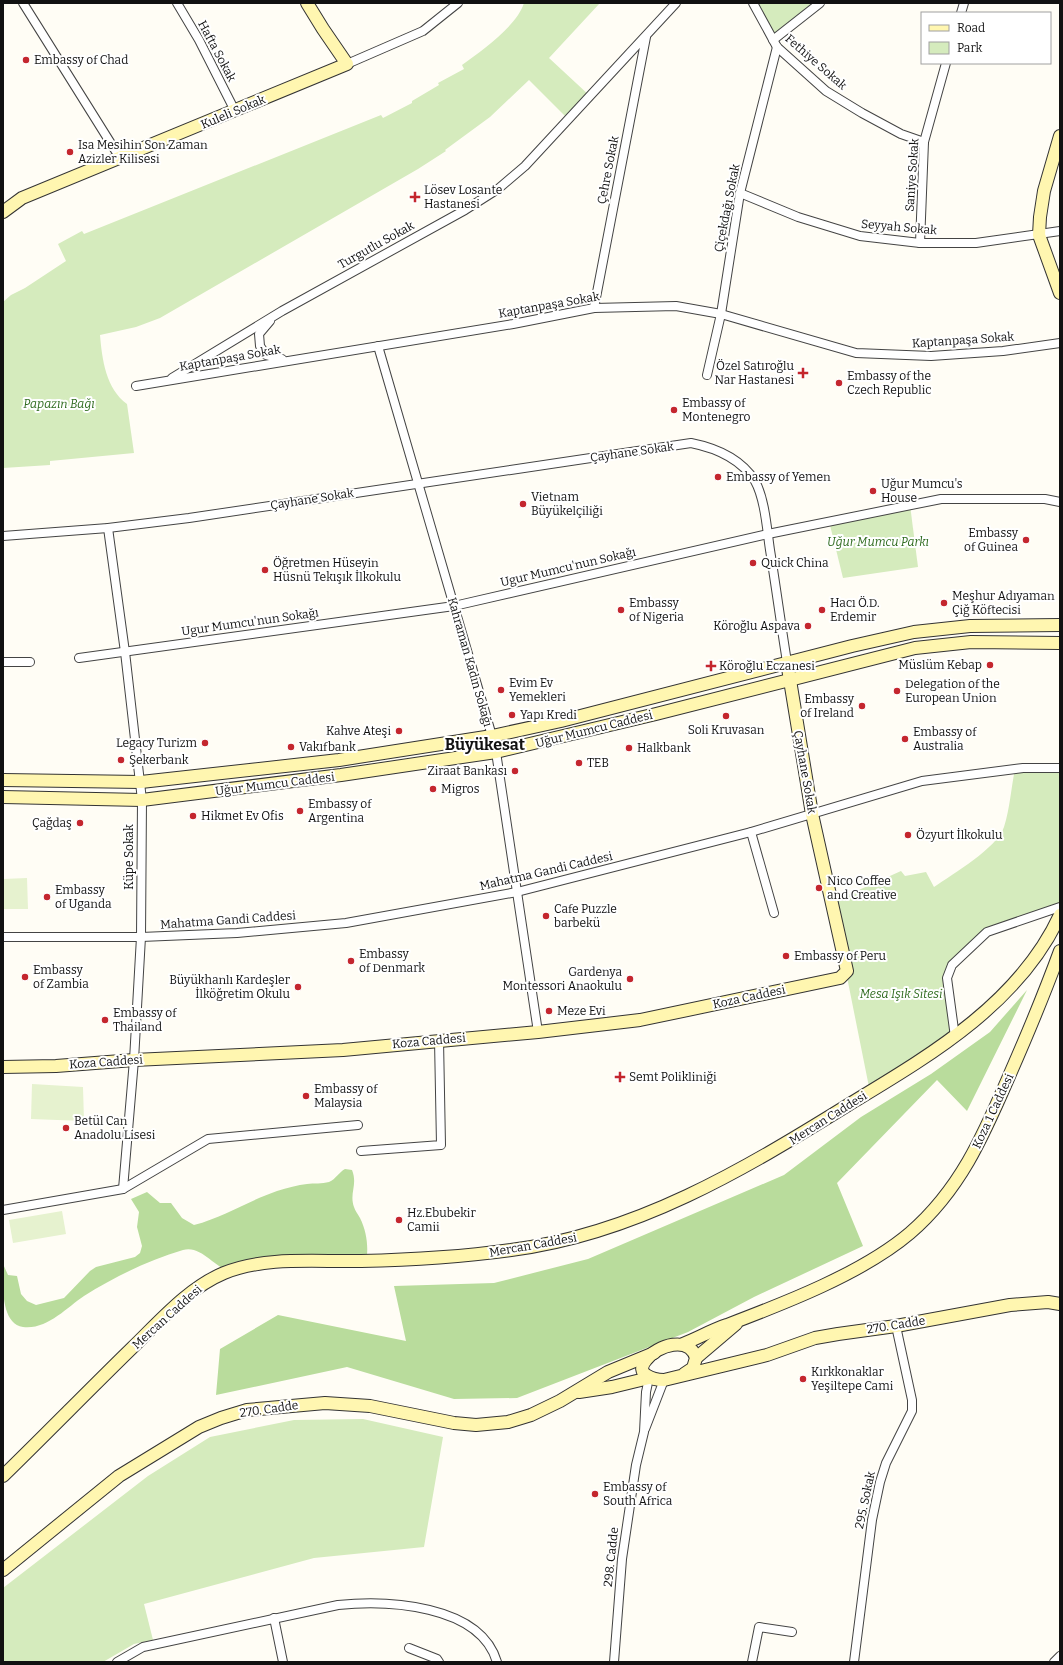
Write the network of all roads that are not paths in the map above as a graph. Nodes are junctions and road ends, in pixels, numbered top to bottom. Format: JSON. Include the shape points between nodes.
{"nodes":[{"id":1,"x":23,"y":3,"type":"edge"},
{"id":2,"x":177,"y":3,"type":"edge"},
{"id":3,"x":307,"y":3,"type":"edge"},
{"id":4,"x":458,"y":3,"type":"edge"},
{"id":5,"x":676,"y":3,"type":"edge"},
{"id":6,"x":753,"y":3,"type":"edge"},
{"id":7,"x":820,"y":3,"type":"edge"},
{"id":8,"x":646,"y":36,"type":"junction"},
{"id":9,"x":775,"y":43,"type":"junction"},
{"id":10,"x":347,"y":64,"type":"junction"},
{"id":11,"x":946,"y":64,"type":"edge"},
{"id":12,"x":235,"y":111,"type":"junction"},
{"id":13,"x":1060,"y":136,"type":"edge"},
{"id":14,"x":924,"y":142,"type":"junction"},
{"id":15,"x":120,"y":158,"type":"junction"},
{"id":16,"x":740,"y":193,"type":"junction"},
{"id":17,"x":3,"y":212,"type":"edge"},
{"id":18,"x":1060,"y":231,"type":"edge"},
{"id":19,"x":1039,"y":235,"type":"junction"},
{"id":20,"x":920,"y":242,"type":"junction"},
{"id":21,"x":1060,"y":293,"type":"edge"},
{"id":22,"x":594,"y":308,"type":"junction"},
{"id":23,"x":282,"y":311,"type":"junction"},
{"id":24,"x":721,"y":314,"type":"junction"},
{"id":25,"x":1060,"y":343,"type":"edge"},
{"id":26,"x":378,"y":346,"type":"junction"},
{"id":27,"x":293,"y":359,"type":"junction"},
{"id":28,"x":707,"y":375,"type":"dead end"},
{"id":29,"x":168,"y":380,"type":"junction"},
{"id":30,"x":136,"y":386,"type":"dead end"},
{"id":31,"x":418,"y":484,"type":"junction"},
{"id":32,"x":1060,"y":502,"type":"edge"},
{"id":33,"x":108,"y":528,"type":"junction"},
{"id":34,"x":768,"y":534,"type":"junction"},
{"id":35,"x":3,"y":536,"type":"edge"},
{"id":36,"x":454,"y":606,"type":"junction"},
{"id":37,"x":1060,"y":625,"type":"edge"},
{"id":38,"x":1060,"y":643,"type":"edge"},
{"id":39,"x":126,"y":652,"type":"junction"},
{"id":40,"x":79,"y":658,"type":"dead end"},
{"id":41,"x":3,"y":662,"type":"edge"},
{"id":42,"x":30,"y":662,"type":"dead end"},
{"id":43,"x":787,"y":662,"type":"junction"},
{"id":44,"x":790,"y":680,"type":"junction"},
{"id":45,"x":492,"y":736,"type":"junction"},
{"id":46,"x":496,"y":752,"type":"junction"},
{"id":47,"x":1060,"y":768,"type":"edge"},
{"id":48,"x":3,"y":780,"type":"edge"},
{"id":49,"x":141,"y":782,"type":"junction"},
{"id":50,"x":3,"y":797,"type":"edge"},
{"id":51,"x":142,"y":800,"type":"junction"},
{"id":52,"x":812,"y":814,"type":"junction"},
{"id":53,"x":751,"y":832,"type":"junction"},
{"id":54,"x":518,"y":892,"type":"junction"},
{"id":55,"x":1060,"y":907,"type":"edge"},
{"id":56,"x":774,"y":913,"type":"dead end"},
{"id":57,"x":1060,"y":916,"type":"edge"},
{"id":58,"x":3,"y":937,"type":"edge"},
{"id":59,"x":141,"y":937,"type":"junction"},
{"id":60,"x":1060,"y":951,"type":"edge"},
{"id":61,"x":847,"y":971,"type":"joint"},
{"id":62,"x":538,"y":1032,"type":"junction"},
{"id":63,"x":955,"y":1037,"type":"junction"},
{"id":64,"x":439,"y":1040,"type":"junction"},
{"id":65,"x":134,"y":1060,"type":"junction"},
{"id":66,"x":3,"y":1066,"type":"edge"},
{"id":67,"x":358,"y":1126,"type":"dead end"},
{"id":68,"x":361,"y":1150,"type":"dead end"},
{"id":69,"x":123,"y":1189,"type":"junction"},
{"id":70,"x":3,"y":1210,"type":"edge"},
{"id":71,"x":1060,"y":1304,"type":"edge"},
{"id":72,"x":740,"y":1320,"type":"junction"},
{"id":73,"x":896,"y":1326,"type":"junction"},
{"id":74,"x":683,"y":1344,"type":"junction"},
{"id":75,"x":710,"y":1346,"type":"junction"},
{"id":76,"x":654,"y":1353,"type":"junction"},
{"id":77,"x":696,"y":1358,"type":"junction"},
{"id":78,"x":735,"y":1362,"type":"junction"},
{"id":79,"x":684,"y":1374,"type":"junction"},
{"id":80,"x":649,"y":1378,"type":"junction"},
{"id":81,"x":664,"y":1380,"type":"junction"},
{"id":82,"x":576,"y":1393,"type":"junction"},
{"id":83,"x":644,"y":1432,"type":"junction"},
{"id":84,"x":3,"y":1476,"type":"edge"},
{"id":85,"x":3,"y":1570,"type":"edge"},
{"id":86,"x":274,"y":1618,"type":"junction"},
{"id":87,"x":792,"y":1632,"type":"dead end"},
{"id":88,"x":409,"y":1648,"type":"dead end"},
{"id":89,"x":1060,"y":1656,"type":"edge"},
{"id":90,"x":117,"y":1662,"type":"edge"},
{"id":91,"x":283,"y":1662,"type":"edge"},
{"id":92,"x":439,"y":1662,"type":"edge"},
{"id":93,"x":496,"y":1662,"type":"edge"},
{"id":94,"x":614,"y":1662,"type":"edge"},
{"id":95,"x":752,"y":1662,"type":"edge"},
{"id":96,"x":854,"y":1662,"type":"edge"},
{"id":97,"x":1054,"y":1662,"type":"edge"}],
"edges":[{"from":1,"to":15,"type":"street"},
{"from":2,"to":12,"type":"street","name":"Hafta Sokak"},
{"from":3,"to":10,"type":"main road"},
{"from":4,"to":10,"type":"street","name":"Kuleli Sokak","via":[[423,31]]},
{"from":5,"to":8,"type":"street","name":"Turgutlu Sokak"},
{"from":6,"to":9,"type":"street","name":"Fethiye Sokak"},
{"from":7,"to":9,"type":"street"},
{"from":8,"to":22,"type":"street","name":"Çehre Sokak"},
{"from":8,"to":23,"type":"street","name":"Turgutlu Sokak","via":[[525,166],[498,189]]},
{"from":9,"to":14,"type":"street","name":"Fethiye Sokak","via":[[826,91],[894,130]]},
{"from":9,"to":16,"type":"street","name":"Çiçekdağı Sokak"},
{"from":10,"to":12,"type":"main road","name":"Kuleli Sokak"},
{"from":11,"to":14,"type":"street","name":"Saniye Sokak"},
{"from":12,"to":15,"type":"main road","name":"Kuleli Sokak"},
{"from":13,"to":19,"type":"main road","via":[[1044,191]]},
{"from":14,"to":20,"type":"street","name":"Saniye Sokak"},
{"from":15,"to":17,"type":"main road","name":"Kuleli Sokak","via":[[22,198]]},
{"from":16,"to":20,"type":"street","name":"Seyyah Sokak","via":[[798,217],[860,236]]},
{"from":16,"to":24,"type":"street","name":"Çiçekdağı Sokak"},
{"from":18,"to":19,"type":"street","name":"Seyyah Sokak"},
{"from":19,"to":20,"type":"street","name":"Seyyah Sokak","via":[[976,243]]},
{"from":19,"to":21,"type":"main road"},
{"from":22,"to":24,"type":"street","name":"Kaptanpaşa Sokak","via":[[676,306]]},
{"from":22,"to":26,"type":"street","name":"Kaptanpaşa Sokak"},
{"from":23,"to":27,"type":"street","via":[[259,334],[260,346],[266,355],[279,359]]},
{"from":23,"to":29,"type":"street","name":"Turgutlu Sokak"},
{"from":24,"to":25,"type":"street","name":"Kaptanpaşa Sokak","via":[[856,353],[932,356],[1003,351]]},
{"from":24,"to":28,"type":"street","name":"Çiçekdağı Sokak"},
{"from":26,"to":27,"type":"street","name":"Kaptanpaşa Sokak"},
{"from":26,"to":31,"type":"street","name":"Kahraman Kadın Sokağı"},
{"from":27,"to":29,"type":"street","name":"Kaptanpaşa Sokak"},
{"from":29,"to":30,"type":"street","name":"Kaptanpaşa Sokak"},
{"from":31,"to":33,"type":"street","name":"Çayhane Sokak"},
{"from":31,"to":34,"type":"street","name":"Çayhane Sokak","via":[[692,443],[711,447],[730,456],[744,468],[755,482],[764,509]]},
{"from":31,"to":36,"type":"street","name":"Kahraman Kadın Sokağı"},
{"from":32,"to":34,"type":"street","name":"Ugur Mumcu'nun Sokağı","via":[[1045,499],[941,499]]},
{"from":33,"to":35,"type":"street","name":"Çayhane Sokak"},
{"from":33,"to":39,"type":"street","name":"Küpe Sokak"},
{"from":34,"to":36,"type":"street","name":"Ugur Mumcu'nun Sokağı"},
{"from":34,"to":43,"type":"street","name":"Çayhane Sokak"},
{"from":36,"to":39,"type":"street","name":"Ugur Mumcu'nun Sokağı"},
{"from":36,"to":45,"type":"street","name":"Kahraman Kadın Sokağı"},
{"from":37,"to":43,"type":"main road","name":"Uğur Mumcu Caddesi","via":[[1006,624],[939,628],[882,638]]},
{"from":38,"to":44,"type":"main road","name":"Uğur Mumcu Caddesi","via":[[1006,641],[940,644],[877,657]]},
{"from":39,"to":40,"type":"street","name":"Ugur Mumcu'nun Sokağı"},
{"from":39,"to":49,"type":"street","name":"Küpe Sokak"},
{"from":41,"to":42,"type":"street"},
{"from":43,"to":44,"type":"main road","name":"Çayhane Sokak"},
{"from":43,"to":45,"type":"main road","name":"Uğur Mumcu Caddesi","via":[[645,700]]},
{"from":44,"to":46,"type":"main road","name":"Uğur Mumcu Caddesi","via":[[562,738]]},
{"from":44,"to":52,"type":"main road","name":"Çayhane Sokak"},
{"from":45,"to":46,"type":"main road","name":"Kahraman Kadın Sokağı"},
{"from":45,"to":49,"type":"main road","name":"Uğur Mumcu Caddesi","via":[[340,760]]},
{"from":46,"to":51,"type":"main road","name":"Uğur Mumcu Caddesi","via":[[341,776]]},
{"from":46,"to":54,"type":"street","name":"Kahraman Kadın Sokağı"},
{"from":47,"to":52,"type":"street","name":"Mahatma Gandi Caddesi","via":[[1023,768],[922,781]]},
{"from":48,"to":49,"type":"main road","name":"Uğur Mumcu Caddesi"},
{"from":49,"to":51,"type":"street","name":"Küpe Sokak"},
{"from":50,"to":51,"type":"main road","name":"Uğur Mumcu Caddesi"},
{"from":51,"to":59,"type":"street","name":"Küpe Sokak"},
{"from":52,"to":53,"type":"street","name":"Mahatma Gandi Caddesi"},
{"from":52,"to":61,"type":"main road","name":"Çayhane Sokak"},
{"from":53,"to":54,"type":"street","name":"Mahatma Gandi Caddesi"},
{"from":53,"to":56,"type":"street"},
{"from":54,"to":59,"type":"street","name":"Mahatma Gandi Caddesi","via":[[331,925],[237,933]]},
{"from":54,"to":62,"type":"street","name":"Kahraman Kadın Sokağı"},
{"from":55,"to":63,"type":"street","via":[[987,932],[952,965],[947,978]]},
{"from":57,"to":63,"type":"main road","name":"Mercan Caddesi","via":[[1044,945],[1020,977]]},
{"from":58,"to":59,"type":"street","name":"Mahatma Gandi Caddesi"},
{"from":59,"to":65,"type":"street","name":"Küpe Sokak"},
{"from":60,"to":72,"type":"main road","name":"Koza 1 Caddesi","via":[[1039,1008],[981,1142],[932,1212],[909,1234],[838,1278]]},
{"from":61,"to":62,"type":"main road","name":"Koza Caddesi","via":[[840,978],[640,1020]]},
{"from":62,"to":64,"type":"main road","name":"Koza Caddesi"},
{"from":63,"to":84,"type":"main road","name":"Mercan Caddesi","via":[[754,1162],[676,1202],[622,1224],[559,1242],[516,1250],[416,1259],[284,1262],[244,1267],[217,1277],[184,1299],[149,1331]]},
{"from":64,"to":65,"type":"main road","name":"Koza Caddesi","via":[[343,1050]]},
{"from":64,"to":68,"type":"street","via":[[441,1145]]},
{"from":65,"to":66,"type":"main road","name":"Koza Caddesi","via":[[56,1066]]},
{"from":65,"to":69,"type":"street","name":"Küpe Sokak"},
{"from":67,"to":69,"type":"street","via":[[208,1139]]},
{"from":69,"to":70,"type":"street"},
{"from":71,"to":73,"type":"main road","name":"270. Cadde","via":[[1048,1302],[1010,1305]]},
{"from":72,"to":74,"type":"main road","name":"Koza 1 Caddesi"},
{"from":72,"to":75,"type":"main road"},
{"from":73,"to":78,"type":"main road","name":"270. Cadde","via":[[815,1338],[766,1355]]},
{"from":73,"to":96,"type":"street","name":"295. Sokak","via":[[912,1400],[912,1411],[886,1463],[880,1482],[872,1520]]},
{"from":74,"to":76,"type":"main road","name":"270. Cadde"},
{"from":74,"to":77,"type":"main road","via":[[690,1348]]},
{"from":75,"to":77,"type":"main road"},
{"from":75,"to":78,"type":"main road","name":"270. Cadde","via":[[709,1354],[714,1361]]},
{"from":76,"to":80,"type":"main road","via":[[642,1366]]},
{"from":76,"to":82,"type":"main road","name":"270. Cadde","via":[[608,1372]]},
{"from":77,"to":79,"type":"main road","via":[[693,1368]]},
{"from":78,"to":79,"type":"main road","name":"270. Cadde"},
{"from":79,"to":81,"type":"main road","name":"270. Cadde"},
{"from":80,"to":81,"type":"main road","name":"270. Cadde"},
{"from":80,"to":82,"type":"main road","name":"270. Cadde"},
{"from":80,"to":83,"type":"street"},
{"from":81,"to":83,"type":"street"},
{"from":82,"to":85,"type":"main road","name":"270. Cadde","via":[[531,1415],[508,1422],[476,1425],[370,1406],[325,1403],[247,1410],[221,1418],[193,1431],[119,1476]]},
{"from":83,"to":94,"type":"street","name":"298. Cadde","via":[[636,1465],[622,1559]]},
{"from":86,"to":90,"type":"street","via":[[143,1648]]},
{"from":86,"to":91,"type":"street"},
{"from":86,"to":93,"type":"street","via":[[338,1604],[363,1602],[428,1609],[447,1614],[478,1634],[488,1644]]},
{"from":87,"to":95,"type":"street","via":[[759,1627]]},
{"from":88,"to":92,"type":"street"},
{"from":89,"to":97,"type":"street"}]}
